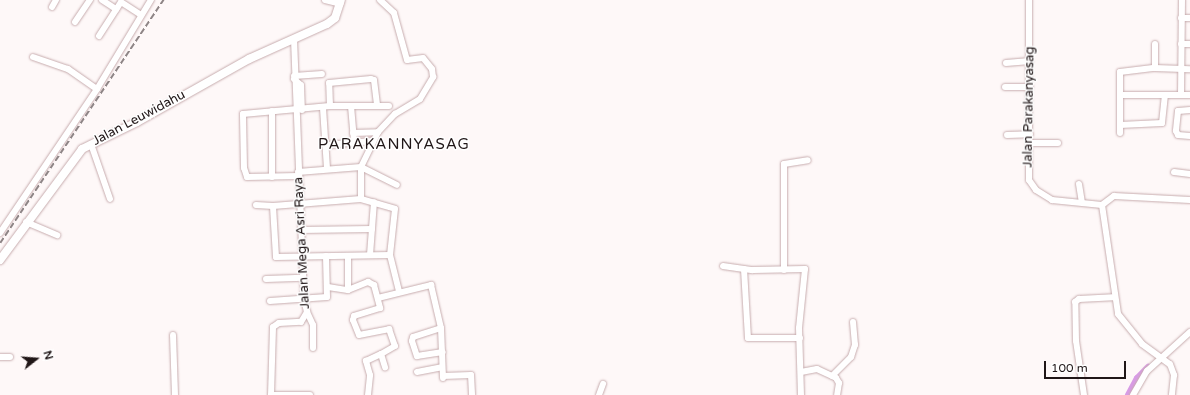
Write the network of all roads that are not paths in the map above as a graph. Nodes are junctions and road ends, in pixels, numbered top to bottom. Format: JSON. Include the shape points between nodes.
{"nodes":[{"id":1,"x":56,"y":0,"type":"edge"},
{"id":2,"x":90,"y":0,"type":"edge"},
{"id":3,"x":102,"y":0,"type":"edge"},
{"id":4,"x":152,"y":0,"type":"edge"},
{"id":5,"x":325,"y":0,"type":"edge"},
{"id":6,"x":380,"y":0,"type":"edge"},
{"id":7,"x":1029,"y":0,"type":"edge"},
{"id":8,"x":1182,"y":0,"type":"edge"},
{"id":9,"x":122,"y":1,"type":"edge"},
{"id":10,"x":341,"y":2,"type":"edge"},
{"id":11,"x":52,"y":7,"type":"dead end"},
{"id":12,"x":116,"y":10,"type":"junction"},
{"id":13,"x":141,"y":15,"type":"junction"},
{"id":14,"x":1181,"y":18,"type":"junction"},
{"id":15,"x":1190,"y":18,"type":"edge"},
{"id":16,"x":74,"y":22,"type":"dead end"},
{"id":17,"x":99,"y":36,"type":"dead end"},
{"id":18,"x":294,"y":40,"type":"junction"},
{"id":19,"x":1155,"y":44,"type":"dead end"},
{"id":20,"x":1181,"y":44,"type":"junction"},
{"id":21,"x":1190,"y":44,"type":"edge"},
{"id":22,"x":33,"y":57,"type":"dead end"},
{"id":23,"x":1030,"y":61,"type":"junction"},
{"id":24,"x":1006,"y":63,"type":"dead end"},
{"id":25,"x":1155,"y":68,"type":"junction"},
{"id":26,"x":1190,"y":69,"type":"edge"},
{"id":27,"x":1181,"y":70,"type":"junction"},
{"id":28,"x":322,"y":74,"type":"dead end"},
{"id":29,"x":294,"y":78,"type":"junction"},
{"id":30,"x":1005,"y":87,"type":"dead end"},
{"id":31,"x":1030,"y":87,"type":"junction"},
{"id":32,"x":97,"y":89,"type":"junction"},
{"id":33,"x":1120,"y":95,"type":"junction"},
{"id":34,"x":1165,"y":95,"type":"junction"},
{"id":35,"x":1181,"y":95,"type":"junction"},
{"id":36,"x":1190,"y":95,"type":"edge"},
{"id":37,"x":330,"y":106,"type":"junction"},
{"id":38,"x":351,"y":106,"type":"junction"},
{"id":39,"x":377,"y":106,"type":"junction"},
{"id":40,"x":389,"y":106,"type":"dead end"},
{"id":41,"x":323,"y":108,"type":"junction"},
{"id":42,"x":1190,"y":110,"type":"edge"},
{"id":43,"x":272,"y":111,"type":"junction"},
{"id":44,"x":299,"y":111,"type":"junction"},
{"id":45,"x":1120,"y":125,"type":"junction"},
{"id":46,"x":378,"y":132,"type":"junction"},
{"id":47,"x":353,"y":133,"type":"junction"},
{"id":48,"x":1120,"y":133,"type":"dead end"},
{"id":49,"x":1030,"y":134,"type":"junction"},
{"id":50,"x":1007,"y":136,"type":"dead end"},
{"id":51,"x":1190,"y":136,"type":"edge"},
{"id":52,"x":373,"y":141,"type":"junction"},
{"id":53,"x":354,"y":143,"type":"junction"},
{"id":54,"x":1058,"y":143,"type":"dead end"},
{"id":55,"x":91,"y":144,"type":"junction"},
{"id":56,"x":327,"y":144,"type":"junction"},
{"id":57,"x":1030,"y":144,"type":"junction"},
{"id":58,"x":808,"y":160,"type":"dead end"},
{"id":59,"x":361,"y":167,"type":"junction"},
{"id":60,"x":327,"y":169,"type":"junction"},
{"id":61,"x":1174,"y":172,"type":"dead end"},
{"id":62,"x":298,"y":174,"type":"junction"},
{"id":63,"x":1190,"y":174,"type":"edge"},
{"id":64,"x":272,"y":177,"type":"junction"},
{"id":65,"x":1079,"y":184,"type":"dead end"},
{"id":66,"x":397,"y":185,"type":"dead end"},
{"id":67,"x":110,"y":199,"type":"dead end"},
{"id":68,"x":361,"y":199,"type":"junction"},
{"id":69,"x":1190,"y":200,"type":"edge"},
{"id":70,"x":374,"y":202,"type":"junction"},
{"id":71,"x":1082,"y":202,"type":"junction"},
{"id":72,"x":300,"y":203,"type":"junction"},
{"id":73,"x":256,"y":205,"type":"dead end"},
{"id":74,"x":1102,"y":205,"type":"junction"},
{"id":75,"x":272,"y":206,"type":"junction"},
{"id":76,"x":26,"y":222,"type":"junction"},
{"id":77,"x":372,"y":229,"type":"junction"},
{"id":78,"x":301,"y":230,"type":"junction"},
{"id":79,"x":0,"y":233,"type":"edge"},
{"id":80,"x":57,"y":235,"type":"dead end"},
{"id":81,"x":370,"y":255,"type":"junction"},
{"id":82,"x":390,"y":255,"type":"junction"},
{"id":83,"x":326,"y":256,"type":"junction"},
{"id":84,"x":348,"y":256,"type":"junction"},
{"id":85,"x":302,"y":258,"type":"junction"},
{"id":86,"x":0,"y":260,"type":"edge"},
{"id":87,"x":723,"y":266,"type":"dead end"},
{"id":88,"x":744,"y":269,"type":"junction"},
{"id":89,"x":784,"y":270,"type":"junction"},
{"id":90,"x":303,"y":278,"type":"junction"},
{"id":91,"x":266,"y":279,"type":"dead end"},
{"id":92,"x":328,"y":287,"type":"junction"},
{"id":93,"x":348,"y":290,"type":"junction"},
{"id":94,"x":399,"y":291,"type":"junction"},
{"id":95,"x":1113,"y":297,"type":"junction"},
{"id":96,"x":378,"y":298,"type":"junction"},
{"id":97,"x":304,"y":299,"type":"junction"},
{"id":98,"x":270,"y":301,"type":"dead end"},
{"id":99,"x":307,"y":312,"type":"junction"},
{"id":100,"x":853,"y":322,"type":"dead end"},
{"id":101,"x":441,"y":328,"type":"junction"},
{"id":102,"x":1190,"y":332,"type":"edge"},
{"id":103,"x":173,"y":335,"type":"dead end"},
{"id":104,"x":800,"y":338,"type":"junction"},
{"id":105,"x":313,"y":348,"type":"dead end"},
{"id":106,"x":443,"y":352,"type":"junction"},
{"id":107,"x":381,"y":354,"type":"junction"},
{"id":108,"x":0,"y":357,"type":"edge"},
{"id":109,"x":10,"y":357,"type":"dead end"},
{"id":110,"x":1162,"y":357,"type":"junction"},
{"id":111,"x":442,"y":367,"type":"junction"},
{"id":112,"x":386,"y":368,"type":"dead end"},
{"id":113,"x":417,"y":372,"type":"dead end"},
{"id":114,"x":801,"y":372,"type":"junction"},
{"id":115,"x":832,"y":376,"type":"junction"},
{"id":116,"x":603,"y":384,"type":"dead end"},
{"id":117,"x":176,"y":395,"type":"edge"},
{"id":118,"x":271,"y":395,"type":"edge"},
{"id":119,"x":310,"y":395,"type":"edge"},
{"id":120,"x":368,"y":395,"type":"edge"},
{"id":121,"x":472,"y":395,"type":"edge"},
{"id":122,"x":599,"y":395,"type":"edge"},
{"id":123,"x":801,"y":395,"type":"edge"},
{"id":124,"x":837,"y":395,"type":"edge"},
{"id":125,"x":1084,"y":395,"type":"edge"},
{"id":126,"x":1133,"y":395,"type":"edge"},
{"id":127,"x":1172,"y":395,"type":"edge"}],
"edges":[{"from":1,"to":11,"type":"street"},
{"from":2,"to":16,"type":"street"},
{"from":3,"to":12,"type":"street"},
{"from":4,"to":13,"type":"street"},
{"from":5,"to":10,"type":"street"},
{"from":6,"to":46,"type":"street","via":[[394,13],[407,60],[423,58],[432,69],[433,77],[420,99],[395,114]]},
{"from":7,"to":23,"type":"street","name":"Jalan Parakanyasag"},
{"from":8,"to":14,"type":"street"},
{"from":9,"to":12,"type":"street"},
{"from":9,"to":13,"type":"street"},
{"from":10,"to":18,"type":"street","name":"Jalan Leuwidahu","via":[[335,18]]},
{"from":12,"to":17,"type":"street"},
{"from":13,"to":32,"type":"street"},
{"from":14,"to":15,"type":"street"},
{"from":14,"to":20,"type":"street"},
{"from":18,"to":29,"type":"street","name":"Jalan Mega Asri Raya"},
{"from":18,"to":55,"type":"street","name":"Jalan Leuwidahu","via":[[249,59],[137,122]]},
{"from":19,"to":25,"type":"street"},
{"from":20,"to":21,"type":"street"},
{"from":20,"to":27,"type":"street"},
{"from":22,"to":32,"type":"street","via":[[68,69]]},
{"from":23,"to":24,"type":"street"},
{"from":23,"to":31,"type":"street","name":"Jalan Parakanyasag"},
{"from":25,"to":27,"type":"street"},
{"from":25,"to":33,"type":"street","via":[[1122,70]]},
{"from":26,"to":27,"type":"street"},
{"from":27,"to":35,"type":"street"},
{"from":28,"to":29,"type":"street"},
{"from":29,"to":44,"type":"street","name":"Jalan Mega Asri Raya"},
{"from":30,"to":31,"type":"street"},
{"from":31,"to":49,"type":"street","name":"Jalan Parakanyasag"},
{"from":32,"to":79,"type":"street"},
{"from":33,"to":34,"type":"street"},
{"from":33,"to":45,"type":"street"},
{"from":34,"to":35,"type":"street"},
{"from":34,"to":45,"type":"street","via":[[1162,123]]},
{"from":35,"to":36,"type":"street"},
{"from":37,"to":38,"type":"street"},
{"from":37,"to":39,"type":"street","via":[[329,83],[371,79],[374,80]]},
{"from":37,"to":41,"type":"street"},
{"from":38,"to":39,"type":"street"},
{"from":38,"to":47,"type":"street"},
{"from":39,"to":40,"type":"street"},
{"from":41,"to":44,"type":"street"},
{"from":41,"to":56,"type":"street"},
{"from":42,"to":51,"type":"street","via":[[1178,111],[1176,131],[1178,135]]},
{"from":43,"to":44,"type":"street"},
{"from":43,"to":64,"type":"street"},
{"from":43,"to":64,"type":"street","via":[[246,112],[243,116],[245,173],[249,178]]},
{"from":44,"to":62,"type":"street","name":"Jalan Mega Asri Raya"},
{"from":45,"to":48,"type":"street"},
{"from":46,"to":47,"type":"street"},
{"from":46,"to":52,"type":"street"},
{"from":47,"to":53,"type":"street"},
{"from":49,"to":50,"type":"street"},
{"from":49,"to":57,"type":"street","name":"Jalan Parakanyasag"},
{"from":52,"to":53,"type":"street"},
{"from":52,"to":59,"type":"street"},
{"from":53,"to":56,"type":"street"},
{"from":54,"to":57,"type":"street"},
{"from":55,"to":67,"type":"street"},
{"from":55,"to":76,"type":"street","name":"Jalan Leuwidahu","via":[[73,158]]},
{"from":56,"to":60,"type":"street"},
{"from":57,"to":71,"type":"street","name":"Jalan Parakanyasag","via":[[1028,168],[1031,185],[1052,200]]},
{"from":58,"to":89,"type":"street","via":[[784,164]]},
{"from":59,"to":60,"type":"street"},
{"from":59,"to":66,"type":"street"},
{"from":59,"to":68,"type":"street"},
{"from":60,"to":62,"type":"street"},
{"from":61,"to":63,"type":"street"},
{"from":62,"to":64,"type":"street"},
{"from":62,"to":72,"type":"street","name":"Jalan Mega Asri Raya"},
{"from":65,"to":71,"type":"street"},
{"from":68,"to":70,"type":"street"},
{"from":68,"to":72,"type":"street"},
{"from":69,"to":74,"type":"street","via":[[1114,196]]},
{"from":70,"to":77,"type":"street"},
{"from":70,"to":82,"type":"street","via":[[396,212]]},
{"from":71,"to":74,"type":"street","name":"Jalan Parakanyasag"},
{"from":72,"to":75,"type":"street"},
{"from":72,"to":78,"type":"street","name":"Jalan Mega Asri Raya"},
{"from":73,"to":75,"type":"street"},
{"from":74,"to":95,"type":"street"},
{"from":75,"to":85,"type":"street","via":[[274,254]]},
{"from":76,"to":80,"type":"street"},
{"from":76,"to":86,"type":"street","name":"Jalan Leuwidahu"},
{"from":77,"to":78,"type":"street"},
{"from":77,"to":81,"type":"street"},
{"from":78,"to":85,"type":"street","name":"Jalan Mega Asri Raya"},
{"from":81,"to":82,"type":"street"},
{"from":81,"to":84,"type":"street"},
{"from":82,"to":94,"type":"street"},
{"from":83,"to":84,"type":"street"},
{"from":83,"to":85,"type":"street"},
{"from":83,"to":92,"type":"street"},
{"from":84,"to":93,"type":"street"},
{"from":85,"to":90,"type":"street","name":"Jalan Mega Asri Raya"},
{"from":87,"to":88,"type":"street"},
{"from":88,"to":89,"type":"street"},
{"from":88,"to":104,"type":"street","via":[[748,338]]},
{"from":89,"to":104,"type":"street","via":[[805,269]]},
{"from":90,"to":91,"type":"street"},
{"from":90,"to":97,"type":"street","name":"Jalan Mega Asri Raya"},
{"from":92,"to":93,"type":"street"},
{"from":92,"to":97,"type":"street","via":[[325,298]]},
{"from":93,"to":96,"type":"street","via":[[370,282]]},
{"from":94,"to":96,"type":"street"},
{"from":94,"to":101,"type":"street","via":[[431,285]]},
{"from":95,"to":110,"type":"street","via":[[1123,322],[1154,354]]},
{"from":95,"to":125,"type":"street","via":[[1079,299],[1075,302],[1076,341]]},
{"from":96,"to":107,"type":"street","via":[[379,309],[352,318],[359,335],[389,329],[395,346]]},
{"from":97,"to":98,"type":"street"},
{"from":97,"to":99,"type":"street","name":"Jalan Mega Asri Raya"},
{"from":99,"to":105,"type":"street","via":[[313,325]]},
{"from":99,"to":118,"type":"street","name":"Jalan Mega Asri Raya","via":[[303,321],[280,323],[273,327]]},
{"from":100,"to":115,"type":"street","via":[[854,348],[850,359]]},
{"from":101,"to":106,"type":"street"},
{"from":101,"to":106,"type":"street","via":[[413,337],[412,341],[417,356]]},
{"from":102,"to":110,"type":"street"},
{"from":103,"to":117,"type":"street"},
{"from":104,"to":114,"type":"street"},
{"from":106,"to":111,"type":"street"},
{"from":107,"to":112,"type":"street"},
{"from":107,"to":120,"type":"street","via":[[366,361],[370,375]]},
{"from":108,"to":109,"type":"street"},
{"from":110,"to":126,"type":"street","via":[[1147,371]]},
{"from":110,"to":127,"type":"street","via":[[1173,370]]},
{"from":111,"to":113,"type":"street"},
{"from":111,"to":121,"type":"street","via":[[443,377],[470,375]]},
{"from":114,"to":115,"type":"street","via":[[817,368]]},
{"from":114,"to":123,"type":"street"},
{"from":115,"to":124,"type":"street","via":[[838,381]]},
{"from":116,"to":122,"type":"street"},
{"from":118,"to":119,"type":"street"}]}
